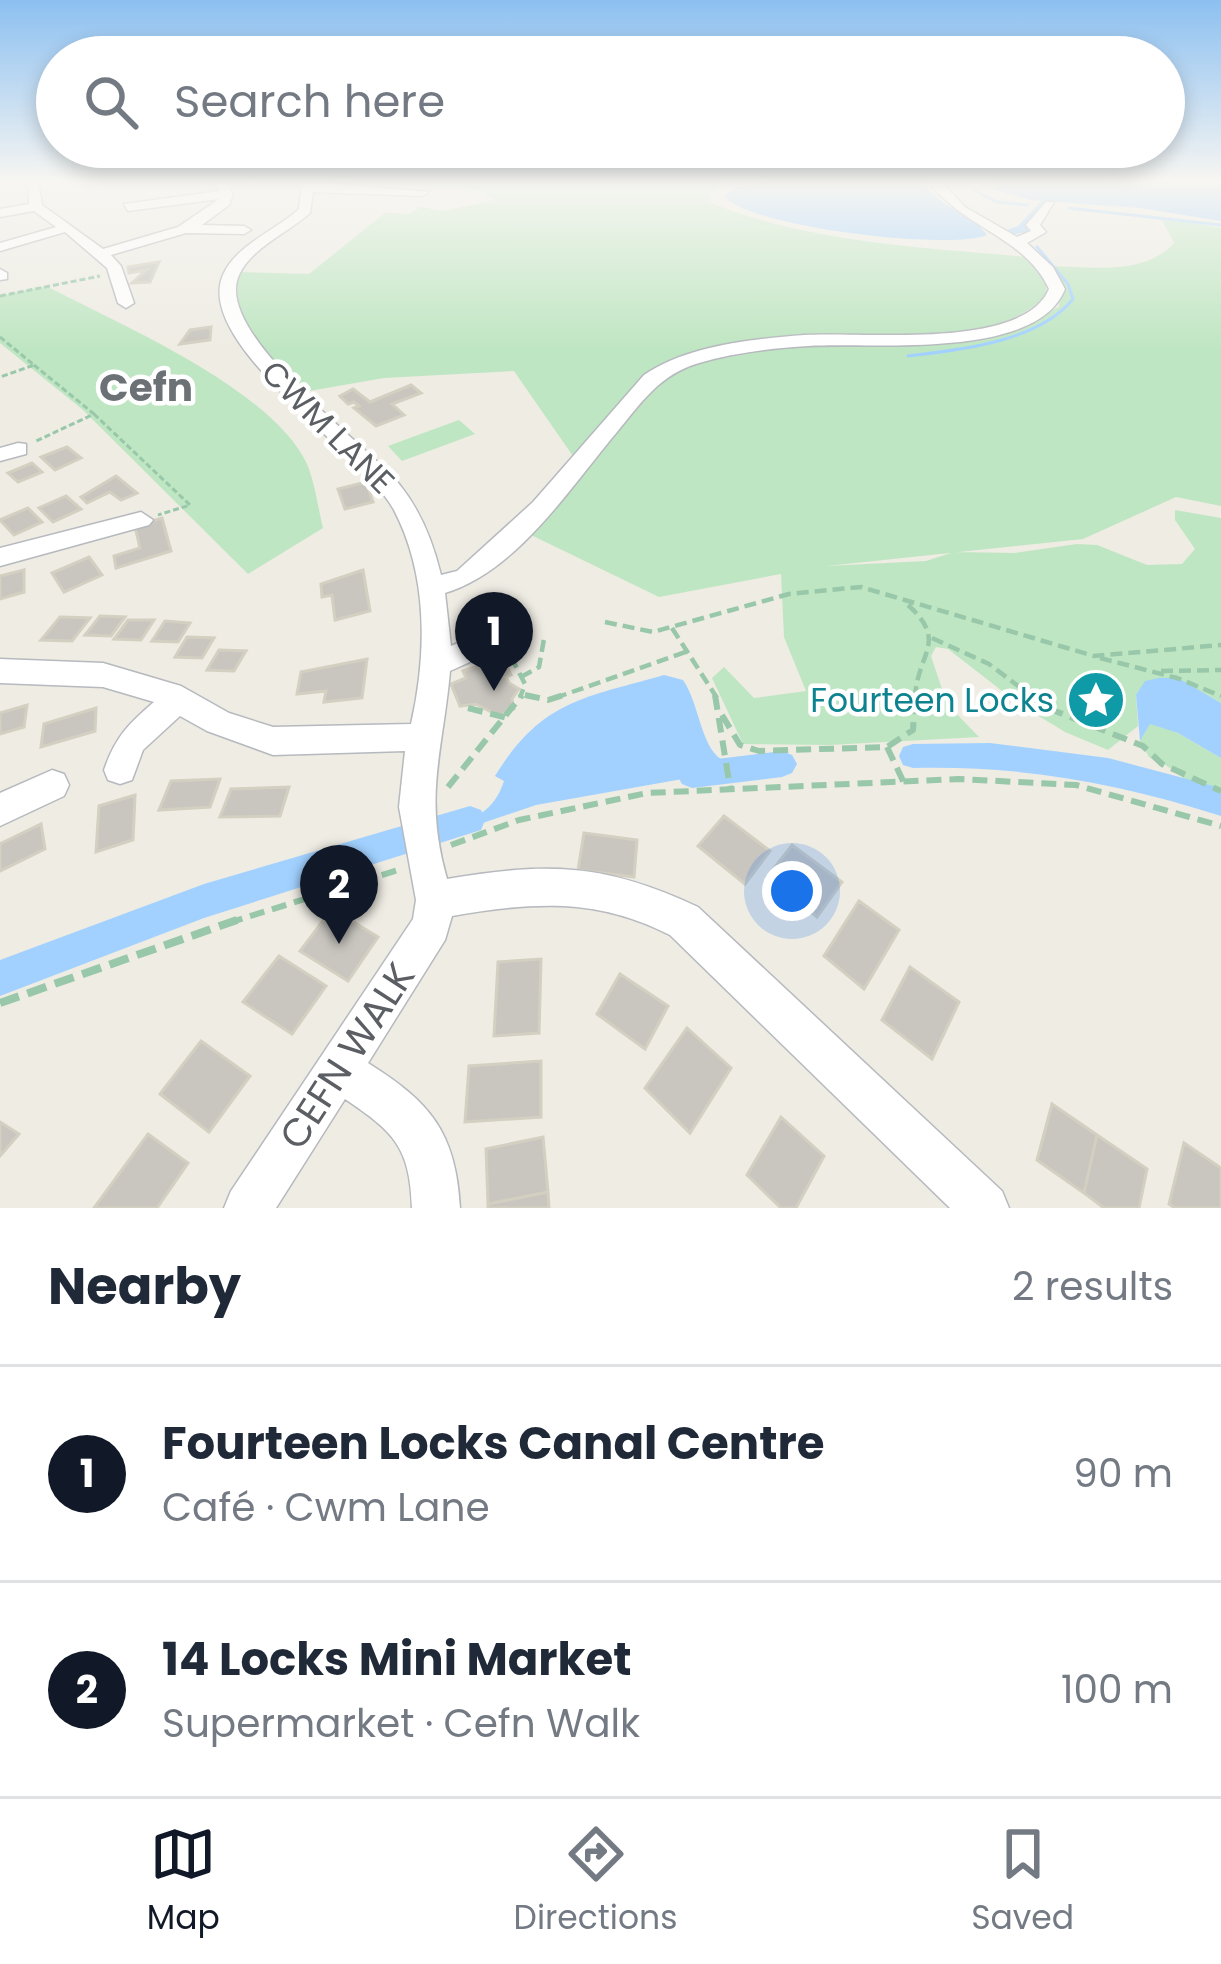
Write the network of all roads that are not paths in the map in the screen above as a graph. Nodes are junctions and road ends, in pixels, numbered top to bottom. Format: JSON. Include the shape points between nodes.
{"nodes":[{"id":1,"x":37,"y":236,"type":"edge"},
{"id":2,"x":78,"y":236,"type":"edge"},
{"id":3,"x":159,"y":236,"type":"edge"},
{"id":4,"x":273,"y":236,"type":"edge"},
{"id":5,"x":1004,"y":236,"type":"edge"},
{"id":6,"x":1032,"y":236,"type":"edge"},
{"id":7,"x":1015,"y":244,"type":"junction"},
{"id":8,"x":0,"y":247,"type":"edge"},
{"id":9,"x":101,"y":254,"type":"junction"},
{"id":10,"x":129,"y":298,"type":"dead end"},
{"id":11,"x":141,"y":520,"type":"dead end"},
{"id":12,"x":0,"y":556,"type":"edge"},
{"id":13,"x":429,"y":588,"type":"junction"},
{"id":14,"x":501,"y":649,"type":"road end"},
{"id":15,"x":437,"y":664,"type":"junction"},
{"id":16,"x":0,"y":671,"type":"edge"},
{"id":17,"x":178,"y":699,"type":"junction"},
{"id":18,"x":422,"y":737,"type":"junction"},
{"id":19,"x":120,"y":770,"type":"dead end"},
{"id":20,"x":52,"y":785,"type":"dead end"},
{"id":21,"x":0,"y":810,"type":"edge"},
{"id":22,"x":427,"y":873,"type":"junction"},
{"id":23,"x":338,"y":1070,"type":"junction"},
{"id":24,"x":248,"y":1208,"type":"edge"},
{"id":25,"x":436,"y":1208,"type":"edge"},
{"id":26,"x":985,"y":1208,"type":"edge"}],
"edges":[{"from":1,"to":8,"type":"street"},
{"from":2,"to":9,"type":"street"},
{"from":3,"to":9,"type":"street"},
{"from":4,"to":13,"type":"street","name":"CWM LANE","via":[[238,266],[227,294],[257,358],[402,502]]},
{"from":5,"to":7,"type":"street"},
{"from":6,"to":7,"type":"street"},
{"from":7,"to":13,"type":"street","via":[[1055,281],[1056,296],[1039,313],[941,337],[813,338],[708,351],[666,369],[494,553],[466,577]]},
{"from":9,"to":10,"type":"street"},
{"from":11,"to":12,"type":"street"},
{"from":13,"to":15,"type":"street","name":"CWM LANE"},
{"from":14,"to":15,"type":"street"},
{"from":15,"to":18,"type":"street","name":"CWM LANE"},
{"from":16,"to":17,"type":"street","via":[[103,675]]},
{"from":17,"to":18,"type":"street","via":[[273,741]]},
{"from":17,"to":19,"type":"street","via":[[130,743]]},
{"from":18,"to":22,"type":"street","name":"CWM LANE"},
{"from":20,"to":21,"type":"street"},
{"from":22,"to":23,"type":"street","name":"CEFN WALK","via":[[431,926]]},
{"from":22,"to":26,"type":"street","via":[[494,889],[626,894],[684,921]]},
{"from":23,"to":24,"type":"street","name":"CEFN WALK"},
{"from":23,"to":25,"type":"street","via":[[430,1144]]}]}
